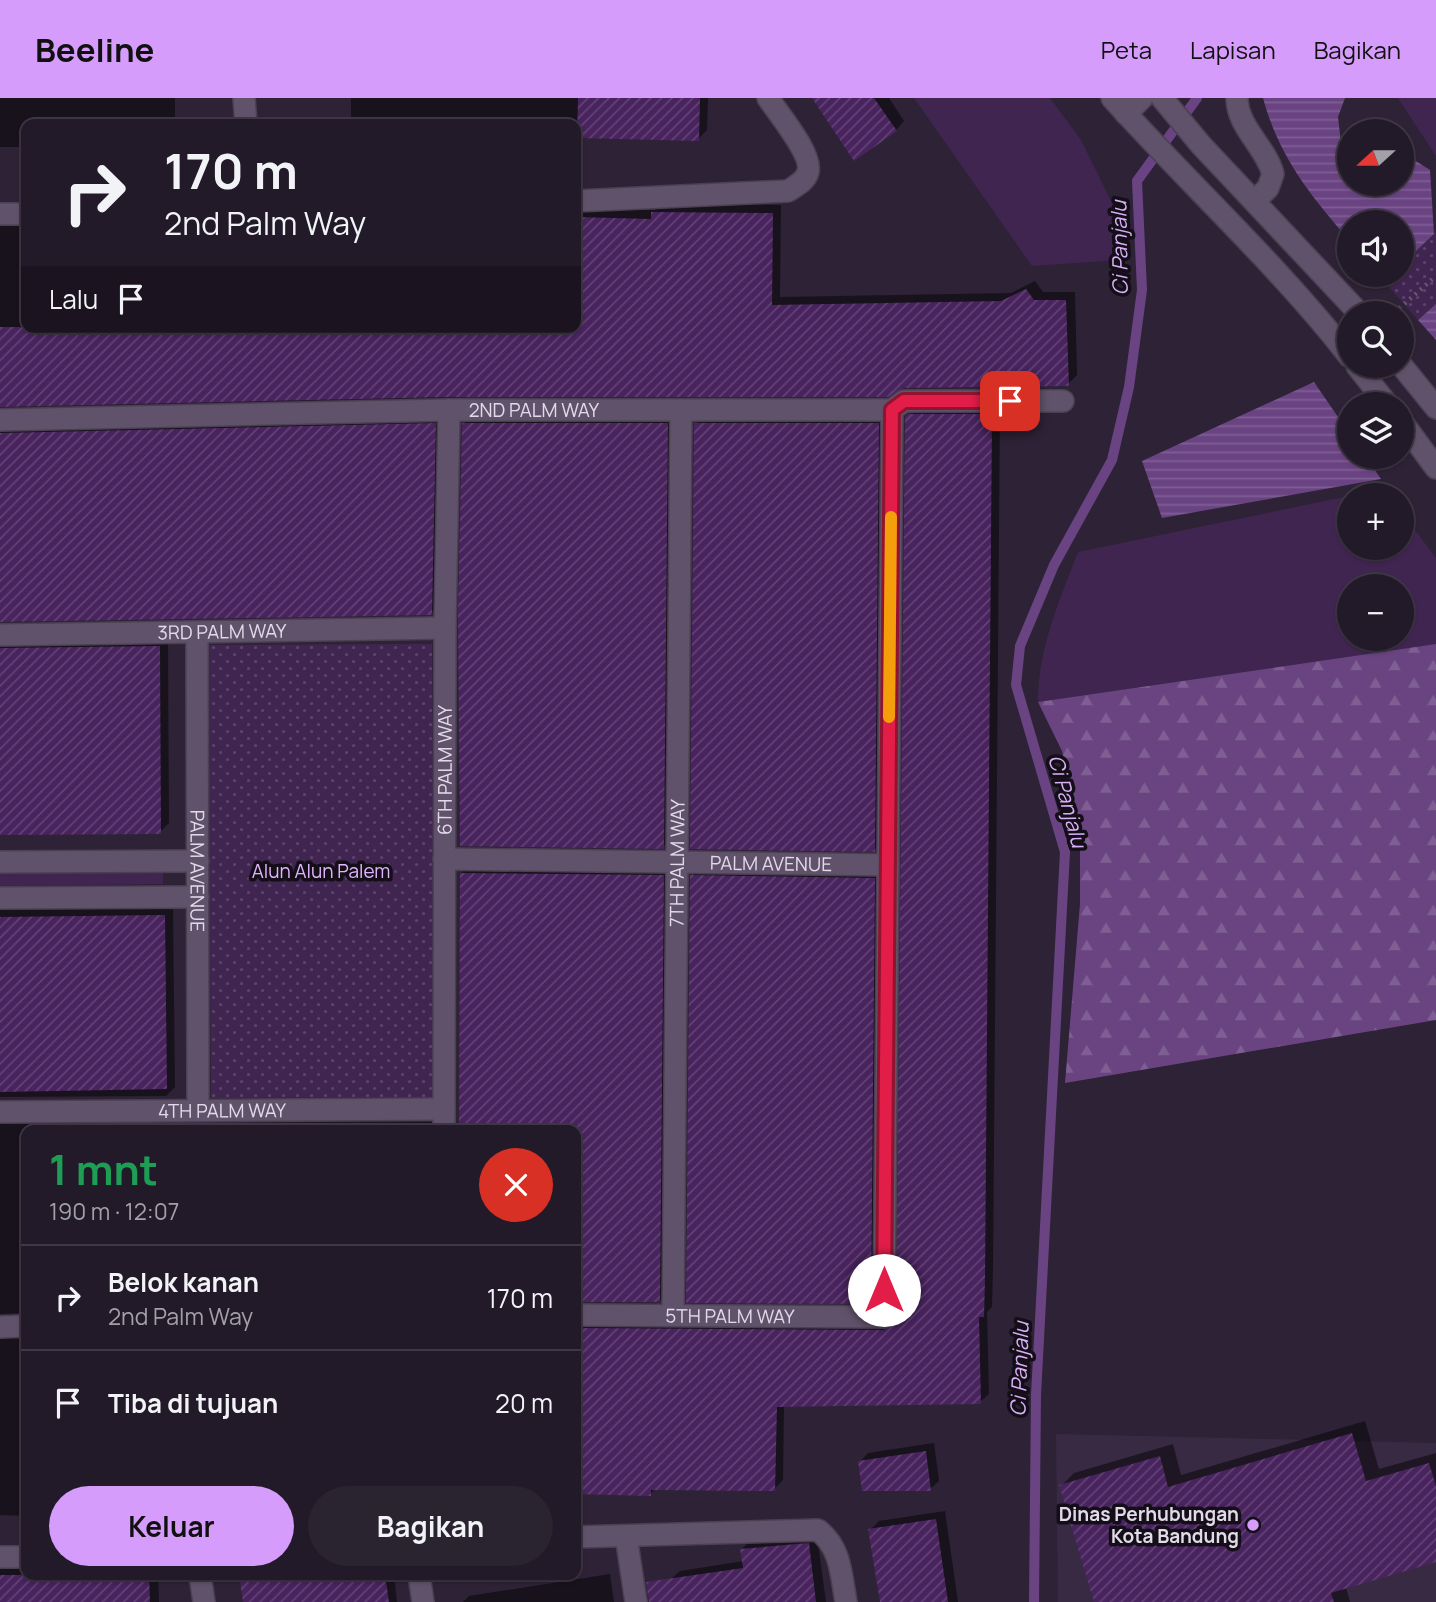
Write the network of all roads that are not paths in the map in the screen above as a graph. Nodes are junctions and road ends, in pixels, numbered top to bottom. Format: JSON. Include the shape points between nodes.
{"nodes":[{"id":1,"x":244,"y":98,"type":"edge"},
{"id":2,"x":768,"y":98,"type":"edge"},
{"id":3,"x":1142,"y":98,"type":"edge"},
{"id":4,"x":1162,"y":98,"type":"edge"},
{"id":5,"x":1237,"y":98,"type":"edge"},
{"id":6,"x":1119,"y":106,"type":"edge"},
{"id":7,"x":246,"y":119,"type":"edge"},
{"id":8,"x":581,"y":201,"type":"edge"},
{"id":9,"x":1255,"y":201,"type":"junction"},
{"id":10,"x":0,"y":214,"type":"edge"},
{"id":11,"x":21,"y":214,"type":"edge"},
{"id":12,"x":1348,"y":301,"type":"edge"},
{"id":13,"x":1337,"y":341,"type":"edge"},
{"id":14,"x":1366,"y":378,"type":"edge"},
{"id":15,"x":1412,"y":378,"type":"edge"},
{"id":16,"x":1378,"y":392,"type":"edge"},
{"id":17,"x":1063,"y":401,"type":"dead end"},
{"id":18,"x":1436,"y":408,"type":"edge"},
{"id":19,"x":449,"y":410,"type":"junction"},
{"id":20,"x":681,"y":410,"type":"junction"},
{"id":21,"x":892,"y":410,"type":"junction"},
{"id":22,"x":0,"y":420,"type":"edge"},
{"id":23,"x":1414,"y":438,"type":"edge"},
{"id":24,"x":1436,"y":468,"type":"edge"},
{"id":25,"x":444,"y":628,"type":"junction"},
{"id":26,"x":197,"y":633,"type":"junction"},
{"id":27,"x":0,"y":635,"type":"edge"},
{"id":28,"x":444,"y":859,"type":"junction"},
{"id":29,"x":198,"y":861,"type":"junction"},
{"id":30,"x":0,"y":862,"type":"edge"},
{"id":31,"x":678,"y":862,"type":"junction"},
{"id":32,"x":888,"y":865,"type":"junction"},
{"id":33,"x":198,"y":897,"type":"junction"},
{"id":34,"x":0,"y":898,"type":"edge"},
{"id":35,"x":198,"y":1109,"type":"junction"},
{"id":36,"x":444,"y":1109,"type":"junction"},
{"id":37,"x":0,"y":1112,"type":"edge"},
{"id":38,"x":444,"y":1125,"type":"edge"},
{"id":39,"x":581,"y":1315,"type":"edge"},
{"id":40,"x":673,"y":1315,"type":"junction"},
{"id":41,"x":21,"y":1326,"type":"edge"},
{"id":42,"x":0,"y":1327,"type":"edge"},
{"id":43,"x":625,"y":1536,"type":"junction"},
{"id":44,"x":581,"y":1537,"type":"edge"},
{"id":45,"x":0,"y":1557,"type":"edge"},
{"id":46,"x":21,"y":1557,"type":"edge"},
{"id":47,"x":201,"y":1580,"type":"edge"},
{"id":48,"x":420,"y":1580,"type":"edge"},
{"id":49,"x":204,"y":1602,"type":"edge"},
{"id":50,"x":423,"y":1602,"type":"edge"},
{"id":51,"x":636,"y":1602,"type":"edge"},
{"id":52,"x":846,"y":1602,"type":"edge"}],
"edges":[{"from":1,"to":7,"type":"street"},
{"from":2,"to":8,"type":"street","via":[[808,159],[802,182],[788,191]]},
{"from":3,"to":6,"type":"street"},
{"from":4,"to":9,"type":"street"},
{"from":5,"to":9,"type":"street","via":[[1244,124],[1273,174],[1268,188]]},
{"from":6,"to":13,"type":"street"},
{"from":9,"to":12,"type":"street"},
{"from":10,"to":11,"type":"street"},
{"from":14,"to":16,"type":"street"},
{"from":15,"to":18,"type":"street"},
{"from":17,"to":21,"type":"street","name":"2ND PALM WAY","via":[[904,401]]},
{"from":19,"to":20,"type":"street","name":"2ND PALM WAY"},
{"from":19,"to":22,"type":"street","name":"2ND PALM WAY"},
{"from":19,"to":25,"type":"street","name":"6TH PALM WAY"},
{"from":20,"to":21,"type":"street","name":"2ND PALM WAY"},
{"from":20,"to":31,"type":"street","name":"7TH PALM WAY"},
{"from":21,"to":32,"type":"street"},
{"from":23,"to":24,"type":"street"},
{"from":25,"to":26,"type":"street","name":"3RD PALM WAY"},
{"from":25,"to":28,"type":"street","name":"6TH PALM WAY"},
{"from":26,"to":27,"type":"street","name":"3RD PALM WAY"},
{"from":26,"to":29,"type":"street","name":"PALM AVENUE"},
{"from":28,"to":31,"type":"street","name":"PALM AVENUE"},
{"from":28,"to":36,"type":"street","name":"6TH PALM WAY"},
{"from":29,"to":30,"type":"street"},
{"from":29,"to":33,"type":"street","name":"PALM AVENUE"},
{"from":31,"to":32,"type":"street","name":"PALM AVENUE"},
{"from":31,"to":40,"type":"street","name":"7TH PALM WAY"},
{"from":32,"to":40,"type":"street","name":"5TH PALM WAY","via":[[884,1317]]},
{"from":33,"to":34,"type":"street"},
{"from":33,"to":35,"type":"street","name":"PALM AVENUE"},
{"from":35,"to":36,"type":"street","name":"4TH PALM WAY"},
{"from":35,"to":37,"type":"street","name":"4TH PALM WAY"},
{"from":36,"to":38,"type":"street","name":"6TH PALM WAY"},
{"from":39,"to":40,"type":"street","name":"5TH PALM WAY"},
{"from":41,"to":42,"type":"street"},
{"from":43,"to":44,"type":"street"},
{"from":43,"to":51,"type":"street"},
{"from":43,"to":52,"type":"street","via":[[818,1530],[831,1540],[839,1557]]},
{"from":45,"to":46,"type":"street"},
{"from":47,"to":49,"type":"street"},
{"from":48,"to":50,"type":"street"}]}
